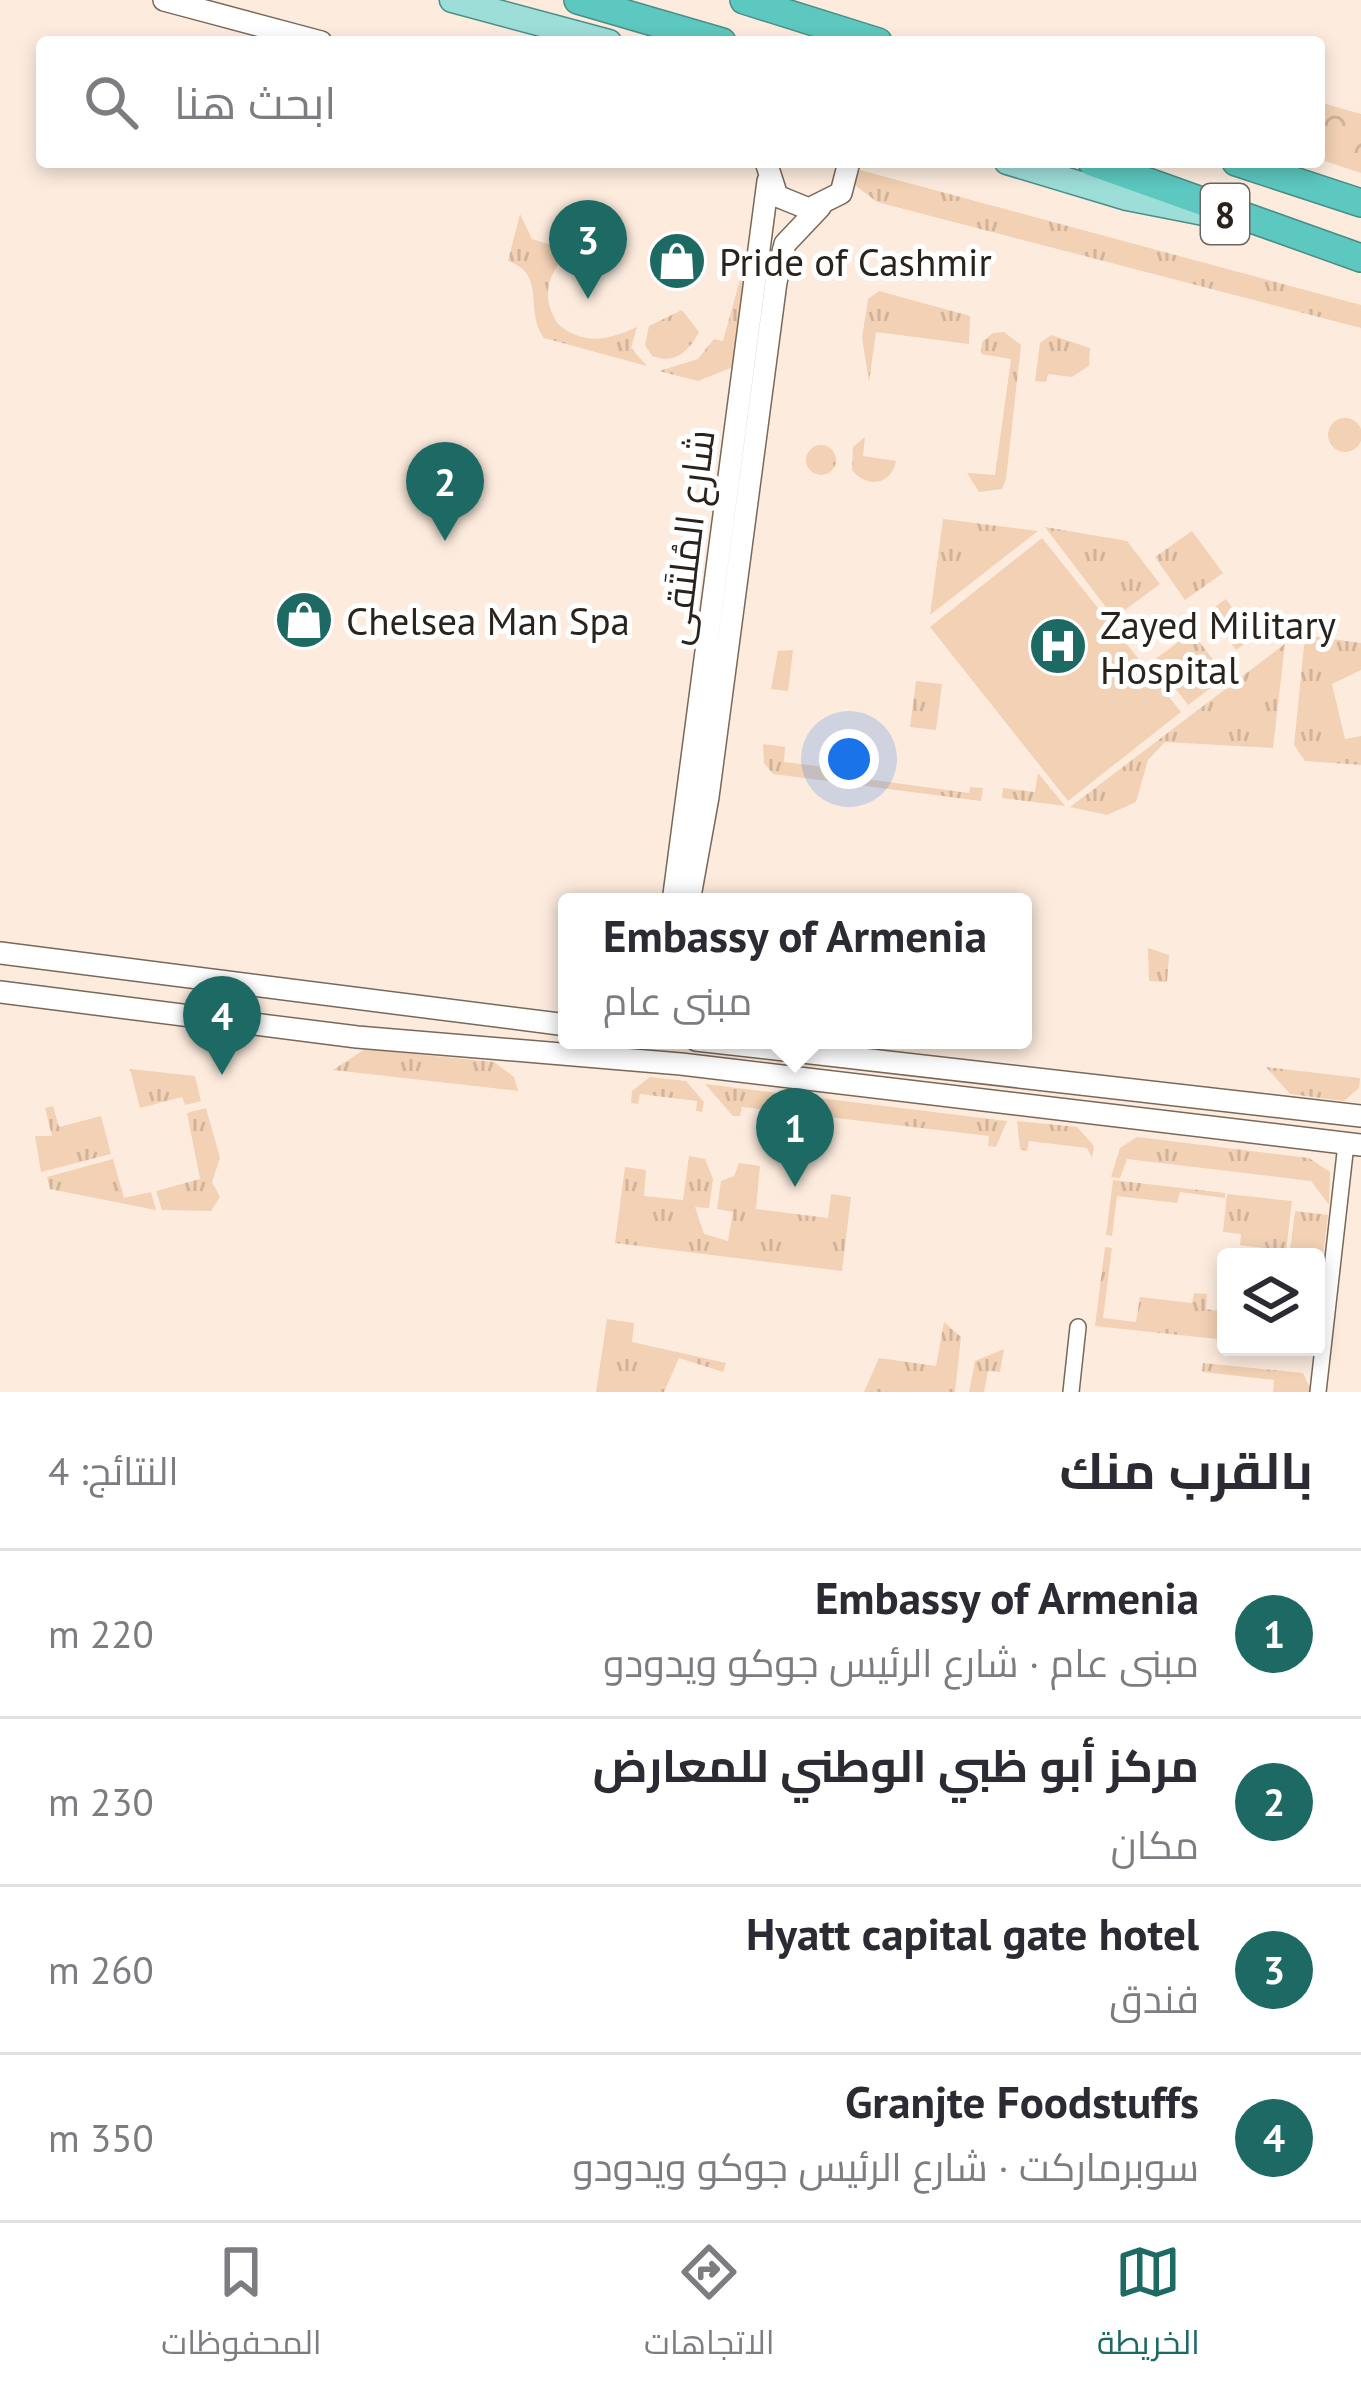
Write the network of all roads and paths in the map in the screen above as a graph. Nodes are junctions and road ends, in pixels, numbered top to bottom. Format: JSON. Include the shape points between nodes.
{"nodes":[{"id":1,"x":164,"y":0,"type":"edge"},
{"id":2,"x":452,"y":0,"type":"edge"},
{"id":3,"x":578,"y":0,"type":"edge"},
{"id":4,"x":744,"y":0,"type":"edge"},
{"id":5,"x":299,"y":36,"type":"edge"},
{"id":6,"x":587,"y":36,"type":"edge"},
{"id":7,"x":701,"y":36,"type":"edge"},
{"id":8,"x":859,"y":36,"type":"edge"},
{"id":9,"x":847,"y":168,"type":"edge"},
{"id":10,"x":1027,"y":168,"type":"edge"},
{"id":11,"x":1108,"y":168,"type":"edge"},
{"id":12,"x":1254,"y":168,"type":"edge"},
{"id":13,"x":767,"y":172,"type":"edge"},
{"id":14,"x":1361,"y":203,"type":"edge"},
{"id":15,"x":820,"y":207,"type":"junction"},
{"id":16,"x":1240,"y":219,"type":"junction"},
{"id":17,"x":764,"y":230,"type":"junction"},
{"id":18,"x":1361,"y":258,"type":"edge"},
{"id":19,"x":776,"y":282,"type":"junction"},
{"id":20,"x":674,"y":893,"type":"edge"},
{"id":21,"x":690,"y":893,"type":"edge"},
{"id":22,"x":0,"y":953,"type":"edge"},
{"id":23,"x":0,"y":992,"type":"edge"},
{"id":24,"x":558,"y":1024,"type":"edge"},
{"id":25,"x":782,"y":1049,"type":"edge"},
{"id":26,"x":1361,"y":1116,"type":"edge"},
{"id":27,"x":1354,"y":1144,"type":"edge"},
{"id":28,"x":1078,"y":1328,"type":"dead end"},
{"id":29,"x":1071,"y":1392,"type":"edge"},
{"id":30,"x":1318,"y":1392,"type":"edge"}],
"edges":[{"from":1,"to":5,"type":"street"},
{"from":2,"to":6,"type":"main road"},
{"from":3,"to":7,"type":"highway"},
{"from":4,"to":8,"type":"highway"},
{"from":9,"to":15,"type":"street","name":"شارع المُلتَقى","via":[[841,193]]},
{"from":10,"to":16,"type":"main road"},
{"from":11,"to":16,"type":"highway","number":"8"},
{"from":12,"to":14,"type":"highway","number":"8"},
{"from":13,"to":15,"type":"street","via":[[786,203]]},
{"from":13,"to":17,"type":"street","name":"شارع المُلتَقى"},
{"from":15,"to":19,"type":"street","name":"شارع المُلتَقى","via":[[785,244]]},
{"from":16,"to":18,"type":"highway","number":"8"},
{"from":17,"to":19,"type":"street","via":[[773,225],[779,232]]},
{"from":17,"to":20,"type":"street","name":"شارع المُلتَقى"},
{"from":19,"to":21,"type":"street","name":"شارع المُلتَقى"},
{"from":22,"to":24,"type":"street"},
{"from":23,"to":27,"type":"street"},
{"from":25,"to":26,"type":"street"},
{"from":27,"to":30,"type":"street"},
{"from":28,"to":29,"type":"street"}]}
